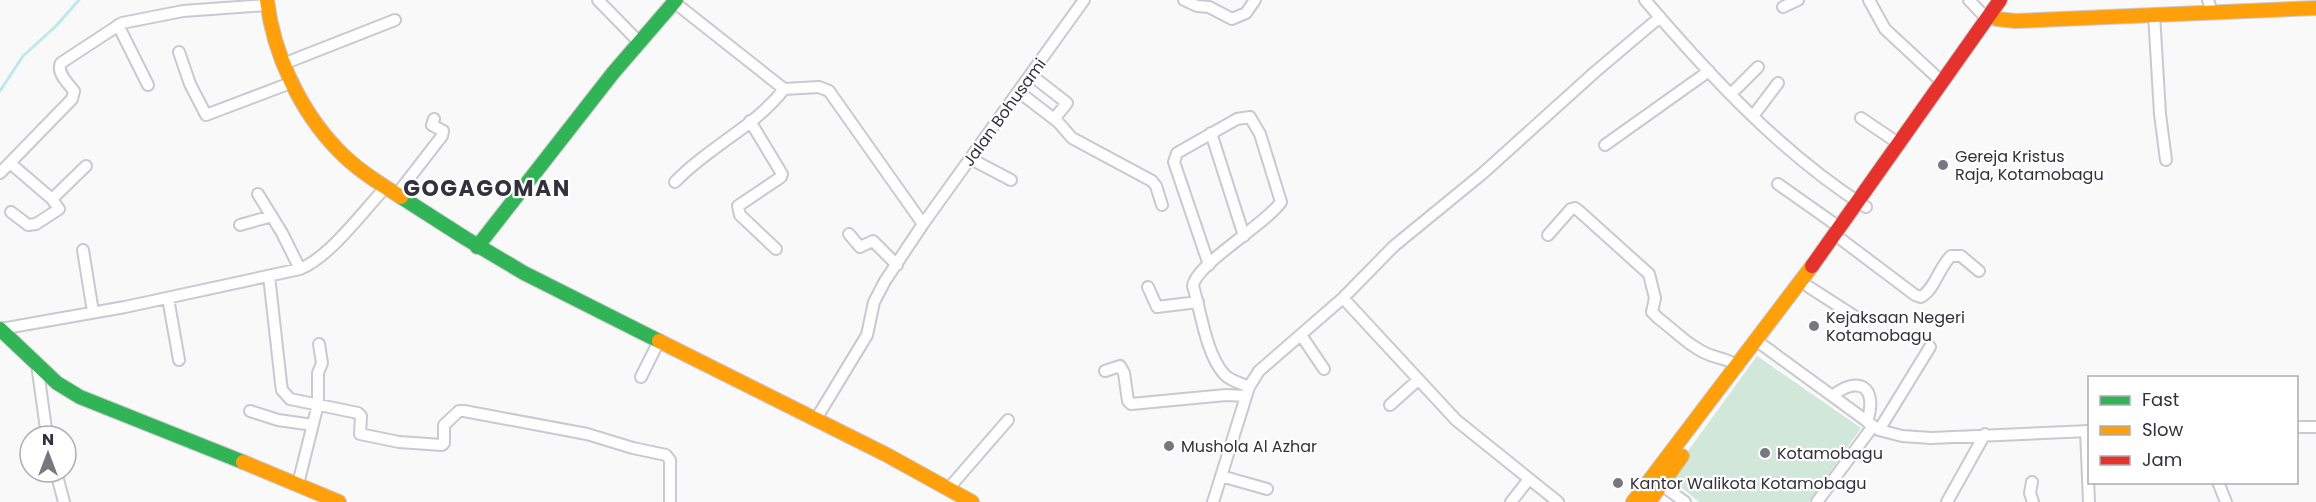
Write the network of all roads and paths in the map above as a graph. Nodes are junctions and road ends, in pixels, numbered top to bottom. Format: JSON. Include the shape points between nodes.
{"nodes":[{"id":1,"x":598,"y":0,"type":"edge"},
{"id":2,"x":1084,"y":0,"type":"edge"},
{"id":3,"x":1184,"y":0,"type":"edge"},
{"id":4,"x":1254,"y":0,"type":"edge"},
{"id":5,"x":1645,"y":0,"type":"edge"},
{"id":6,"x":1798,"y":0,"type":"edge"},
{"id":7,"x":1869,"y":0,"type":"edge"},
{"id":8,"x":1969,"y":0,"type":"edge"},
{"id":9,"x":2000,"y":0,"type":"edge"},
{"id":10,"x":2010,"y":0,"type":"edge"},
{"id":11,"x":675,"y":1,"type":"edge"},
{"id":12,"x":267,"y":2,"type":"edge"},
{"id":13,"x":2291,"y":4,"type":"edge"},
{"id":14,"x":2210,"y":6,"type":"edge"},
{"id":15,"x":1783,"y":7,"type":"dead end"},
{"id":16,"x":2316,"y":8,"type":"edge"},
{"id":17,"x":2154,"y":14,"type":"junction"},
{"id":18,"x":1660,"y":17,"type":"junction"},
{"id":19,"x":1991,"y":18,"type":"junction"},
{"id":20,"x":395,"y":20,"type":"dead end"},
{"id":21,"x":118,"y":25,"type":"junction"},
{"id":22,"x":639,"y":42,"type":"junction"},
{"id":23,"x":178,"y":52,"type":"dead end"},
{"id":24,"x":283,"y":64,"type":"junction"},
{"id":25,"x":1758,"y":67,"type":"dead end"},
{"id":26,"x":1709,"y":71,"type":"junction"},
{"id":27,"x":1031,"y":75,"type":"junction"},
{"id":28,"x":1941,"y":81,"type":"junction"},
{"id":29,"x":293,"y":82,"type":"junction"},
{"id":30,"x":1778,"y":83,"type":"dead end"},
{"id":31,"x":148,"y":85,"type":"dead end"},
{"id":32,"x":784,"y":89,"type":"junction"},
{"id":33,"x":1019,"y":92,"type":"junction"},
{"id":34,"x":1731,"y":94,"type":"junction"},
{"id":35,"x":1753,"y":116,"type":"junction"},
{"id":36,"x":1861,"y":118,"type":"dead end"},
{"id":37,"x":434,"y":119,"type":"dead end"},
{"id":38,"x":1054,"y":119,"type":"junction"},
{"id":39,"x":750,"y":121,"type":"junction"},
{"id":40,"x":1211,"y":133,"type":"junction"},
{"id":41,"x":1898,"y":143,"type":"junction"},
{"id":42,"x":1605,"y":146,"type":"dead end"},
{"id":43,"x":971,"y":159,"type":"junction"},
{"id":44,"x":2166,"y":160,"type":"dead end"},
{"id":45,"x":10,"y":163,"type":"junction"},
{"id":46,"x":86,"y":166,"type":"dead end"},
{"id":47,"x":0,"y":172,"type":"edge"},
{"id":48,"x":1011,"y":180,"type":"dead end"},
{"id":49,"x":675,"y":182,"type":"dead end"},
{"id":50,"x":1778,"y":184,"type":"dead end"},
{"id":51,"x":391,"y":191,"type":"junction"},
{"id":52,"x":258,"y":194,"type":"dead end"},
{"id":53,"x":52,"y":199,"type":"junction"},
{"id":54,"x":1862,"y":204,"type":"junction"},
{"id":55,"x":1162,"y":205,"type":"dead end"},
{"id":56,"x":10,"y":212,"type":"dead end"},
{"id":57,"x":272,"y":216,"type":"junction"},
{"id":58,"x":924,"y":224,"type":"junction"},
{"id":59,"x":240,"y":225,"type":"dead end"},
{"id":60,"x":849,"y":234,"type":"dead end"},
{"id":61,"x":1841,"y":234,"type":"junction"},
{"id":62,"x":1548,"y":235,"type":"dead end"},
{"id":63,"x":1244,"y":236,"type":"junction"},
{"id":64,"x":477,"y":247,"type":"junction"},
{"id":65,"x":776,"y":249,"type":"dead end"},
{"id":66,"x":83,"y":250,"type":"dead end"},
{"id":67,"x":897,"y":265,"type":"junction"},
{"id":68,"x":1209,"y":266,"type":"junction"},
{"id":69,"x":300,"y":269,"type":"junction"},
{"id":70,"x":1979,"y":271,"type":"dead end"},
{"id":71,"x":269,"y":276,"type":"junction"},
{"id":72,"x":1148,"y":287,"type":"dead end"},
{"id":73,"x":1809,"y":287,"type":"junction"},
{"id":74,"x":168,"y":298,"type":"junction"},
{"id":75,"x":1342,"y":298,"type":"junction"},
{"id":76,"x":1198,"y":302,"type":"junction"},
{"id":77,"x":93,"y":312,"type":"junction"},
{"id":78,"x":1854,"y":316,"type":"dead end"},
{"id":79,"x":0,"y":329,"type":"edge"},
{"id":80,"x":1301,"y":335,"type":"junction"},
{"id":81,"x":659,"y":342,"type":"junction"},
{"id":82,"x":319,"y":344,"type":"dead end"},
{"id":83,"x":1761,"y":344,"type":"junction"},
{"id":84,"x":1930,"y":347,"type":"dead end"},
{"id":85,"x":179,"y":360,"type":"dead end"},
{"id":86,"x":37,"y":364,"type":"junction"},
{"id":87,"x":1738,"y":366,"type":"junction"},
{"id":88,"x":1324,"y":369,"type":"dead end"},
{"id":89,"x":1105,"y":371,"type":"dead end"},
{"id":90,"x":641,"y":377,"type":"dead end"},
{"id":91,"x":1418,"y":380,"type":"junction"},
{"id":92,"x":1247,"y":392,"type":"junction"},
{"id":93,"x":1832,"y":396,"type":"junction"},
{"id":94,"x":318,"y":404,"type":"junction"},
{"id":95,"x":1390,"y":405,"type":"dead end"},
{"id":96,"x":250,"y":411,"type":"dead end"},
{"id":97,"x":816,"y":419,"type":"junction"},
{"id":98,"x":1008,"y":420,"type":"dead end"},
{"id":99,"x":45,"y":424,"type":"edge"},
{"id":100,"x":313,"y":425,"type":"junction"},
{"id":101,"x":1873,"y":426,"type":"junction"},
{"id":102,"x":2298,"y":427,"type":"edge"},
{"id":103,"x":2316,"y":427,"type":"edge"},
{"id":104,"x":2088,"y":431,"type":"edge"},
{"id":105,"x":1984,"y":434,"type":"junction"},
{"id":106,"x":1221,"y":476,"type":"junction"},
{"id":107,"x":1529,"y":479,"type":"junction"},
{"id":108,"x":1656,"y":481,"type":"junction"},
{"id":109,"x":2032,"y":482,"type":"dead end"},
{"id":110,"x":59,"y":484,"type":"edge"},
{"id":111,"x":298,"y":484,"type":"junction"},
{"id":112,"x":2089,"y":484,"type":"edge"},
{"id":113,"x":2218,"y":484,"type":"edge"},
{"id":114,"x":949,"y":488,"type":"junction"},
{"id":115,"x":1267,"y":489,"type":"dead end"},
{"id":116,"x":64,"y":502,"type":"edge"},
{"id":117,"x":339,"y":502,"type":"edge"},
{"id":118,"x":670,"y":502,"type":"edge"},
{"id":119,"x":972,"y":502,"type":"edge"},
{"id":120,"x":1213,"y":502,"type":"edge"},
{"id":121,"x":1511,"y":502,"type":"edge"},
{"id":122,"x":1558,"y":502,"type":"edge"},
{"id":123,"x":1633,"y":502,"type":"edge"},
{"id":124,"x":1649,"y":502,"type":"edge"},
{"id":125,"x":1685,"y":502,"type":"edge"},
{"id":126,"x":1817,"y":502,"type":"edge"},
{"id":127,"x":1947,"y":502,"type":"edge"},
{"id":128,"x":2033,"y":502,"type":"edge"},
{"id":129,"x":2090,"y":502,"type":"edge"},
{"id":130,"x":2226,"y":502,"type":"edge"}],
"edges":[{"from":1,"to":22,"type":"street"},
{"from":2,"to":27,"type":"street","name":"Jalan Bohusami"},
{"from":3,"to":4,"type":"street","via":[[1232,19],[1246,13]]},
{"from":5,"to":18,"type":"street"},
{"from":6,"to":15,"type":"street"},
{"from":7,"to":28,"type":"street","via":[[1881,24]]},
{"from":8,"to":19,"type":"street"},
{"from":9,"to":19,"type":"street"},
{"from":10,"to":19,"type":"street"},
{"from":11,"to":22,"type":"street"},
{"from":11,"to":32,"type":"street"},
{"from":12,"to":21,"type":"street","via":[[183,11]]},
{"from":12,"to":24,"type":"street"},
{"from":13,"to":14,"type":"street"},
{"from":13,"to":16,"type":"street"},
{"from":14,"to":17,"type":"street"},
{"from":17,"to":19,"type":"street","via":[[2016,21]]},
{"from":17,"to":44,"type":"street"},
{"from":18,"to":26,"type":"street"},
{"from":18,"to":75,"type":"street","via":[[1394,246]]},
{"from":19,"to":28,"type":"street"},
{"from":19,"to":54,"type":"street"},
{"from":20,"to":24,"type":"street"},
{"from":21,"to":31,"type":"street"},
{"from":21,"to":45,"type":"street","via":[[61,63],[60,72],[74,95]]},
{"from":22,"to":64,"type":"street"},
{"from":23,"to":29,"type":"street","via":[[206,116]]},
{"from":24,"to":29,"type":"street"},
{"from":25,"to":34,"type":"street"},
{"from":26,"to":34,"type":"street"},
{"from":26,"to":42,"type":"street"},
{"from":27,"to":33,"type":"street","name":"Jalan Bohusami"},
{"from":27,"to":38,"type":"street","via":[[1067,103]]},
{"from":28,"to":41,"type":"street"},
{"from":29,"to":51,"type":"street","via":[[331,144]]},
{"from":30,"to":35,"type":"street"},
{"from":32,"to":39,"type":"street"},
{"from":32,"to":58,"type":"street","via":[[819,87],[829,91]]},
{"from":33,"to":38,"type":"street"},
{"from":33,"to":43,"type":"street","name":"Jalan Bohusami"},
{"from":34,"to":35,"type":"street"},
{"from":35,"to":54,"type":"street","via":[[1811,169]]},
{"from":36,"to":41,"type":"street"},
{"from":37,"to":51,"type":"street","via":[[432,126],[443,131],[442,136]]},
{"from":38,"to":55,"type":"street","via":[[1072,138],[1152,180]]},
{"from":39,"to":49,"type":"street","via":[[697,160]]},
{"from":39,"to":65,"type":"street","via":[[782,174],[738,206],[738,210]]},
{"from":40,"to":63,"type":"street"},
{"from":40,"to":63,"type":"street","via":[[1242,117],[1250,117],[1281,197],[1280,205]]},
{"from":40,"to":68,"type":"street","via":[[1177,153],[1174,162]]},
{"from":41,"to":54,"type":"street"},
{"from":43,"to":48,"type":"street"},
{"from":43,"to":58,"type":"street","name":"Jalan Bohusami"},
{"from":45,"to":47,"type":"street"},
{"from":45,"to":53,"type":"street"},
{"from":46,"to":53,"type":"street"},
{"from":50,"to":61,"type":"street"},
{"from":51,"to":64,"type":"street"},
{"from":51,"to":69,"type":"street","via":[[315,261]]},
{"from":52,"to":57,"type":"street"},
{"from":53,"to":56,"type":"street","via":[[59,209],[36,224],[28,225]]},
{"from":54,"to":61,"type":"street"},
{"from":57,"to":59,"type":"street"},
{"from":57,"to":69,"type":"street"},
{"from":58,"to":67,"type":"street","name":"Jalan Bohusami"},
{"from":60,"to":67,"type":"street","via":[[860,248],[873,242]]},
{"from":61,"to":70,"type":"street","via":[[1915,296],[1926,294],[1951,256],[1961,256]]},
{"from":61,"to":73,"type":"street"},
{"from":61,"to":83,"type":"street"},
{"from":62,"to":87,"type":"street","via":[[1575,208],[1648,274],[1655,298],[1652,312],[1658,318],[1700,350]]},
{"from":63,"to":68,"type":"street"},
{"from":64,"to":81,"type":"street"},
{"from":66,"to":77,"type":"street"},
{"from":67,"to":97,"type":"street","name":"Jalan Bohusami","via":[[874,302],[867,335]]},
{"from":68,"to":76,"type":"street","via":[[1193,282]]},
{"from":69,"to":71,"type":"street"},
{"from":71,"to":74,"type":"street"},
{"from":71,"to":94,"type":"street","via":[[282,390],[290,399]]},
{"from":72,"to":76,"type":"street","via":[[1157,307]]},
{"from":73,"to":78,"type":"street"},
{"from":73,"to":83,"type":"street"},
{"from":74,"to":77,"type":"street"},
{"from":74,"to":85,"type":"street"},
{"from":75,"to":80,"type":"street"},
{"from":75,"to":91,"type":"street"},
{"from":76,"to":92,"type":"street","via":[[1212,353],[1224,374]]},
{"from":77,"to":79,"type":"street"},
{"from":79,"to":86,"type":"street"},
{"from":80,"to":88,"type":"street"},
{"from":80,"to":92,"type":"street","via":[[1259,371]]},
{"from":81,"to":90,"type":"street"},
{"from":81,"to":97,"type":"street"},
{"from":82,"to":94,"type":"street","via":[[322,363],[318,373]]},
{"from":83,"to":87,"type":"street"},
{"from":83,"to":93,"type":"street"},
{"from":83,"to":108,"type":"street"},
{"from":84,"to":101,"type":"street"},
{"from":86,"to":99,"type":"street"},
{"from":86,"to":111,"type":"street","via":[[80,397]]},
{"from":87,"to":108,"type":"street"},
{"from":89,"to":92,"type":"street","via":[[1120,366],[1131,404]]},
{"from":91,"to":95,"type":"street"},
{"from":91,"to":107,"type":"street","via":[[1476,438]]},
{"from":92,"to":106,"type":"street"},
{"from":93,"to":101,"type":"street"},
{"from":93,"to":101,"type":"street","via":[[1850,386],[1867,390],[1872,400]]},
{"from":94,"to":100,"type":"street"},
{"from":94,"to":118,"type":"street","via":[[358,412],[363,436],[399,442],[442,446],[444,425],[464,411],[587,434],[666,455],[670,460]]},
{"from":96,"to":100,"type":"street"},
{"from":97,"to":114,"type":"street"},
{"from":98,"to":114,"type":"street"},
{"from":100,"to":111,"type":"street"},
{"from":101,"to":105,"type":"street","via":[[1902,436]]},
{"from":101,"to":126,"type":"street"},
{"from":102,"to":103,"type":"street"},
{"from":104,"to":105,"type":"street"},
{"from":105,"to":127,"type":"street"},
{"from":106,"to":115,"type":"street"},
{"from":106,"to":120,"type":"street"},
{"from":107,"to":121,"type":"street"},
{"from":107,"to":122,"type":"street"},
{"from":108,"to":123,"type":"street"},
{"from":108,"to":124,"type":"street"},
{"from":108,"to":125,"type":"street"},
{"from":109,"to":128,"type":"street"},
{"from":110,"to":116,"type":"street"},
{"from":111,"to":117,"type":"street"},
{"from":112,"to":129,"type":"street"},
{"from":113,"to":130,"type":"street"},
{"from":114,"to":119,"type":"street"}]}
